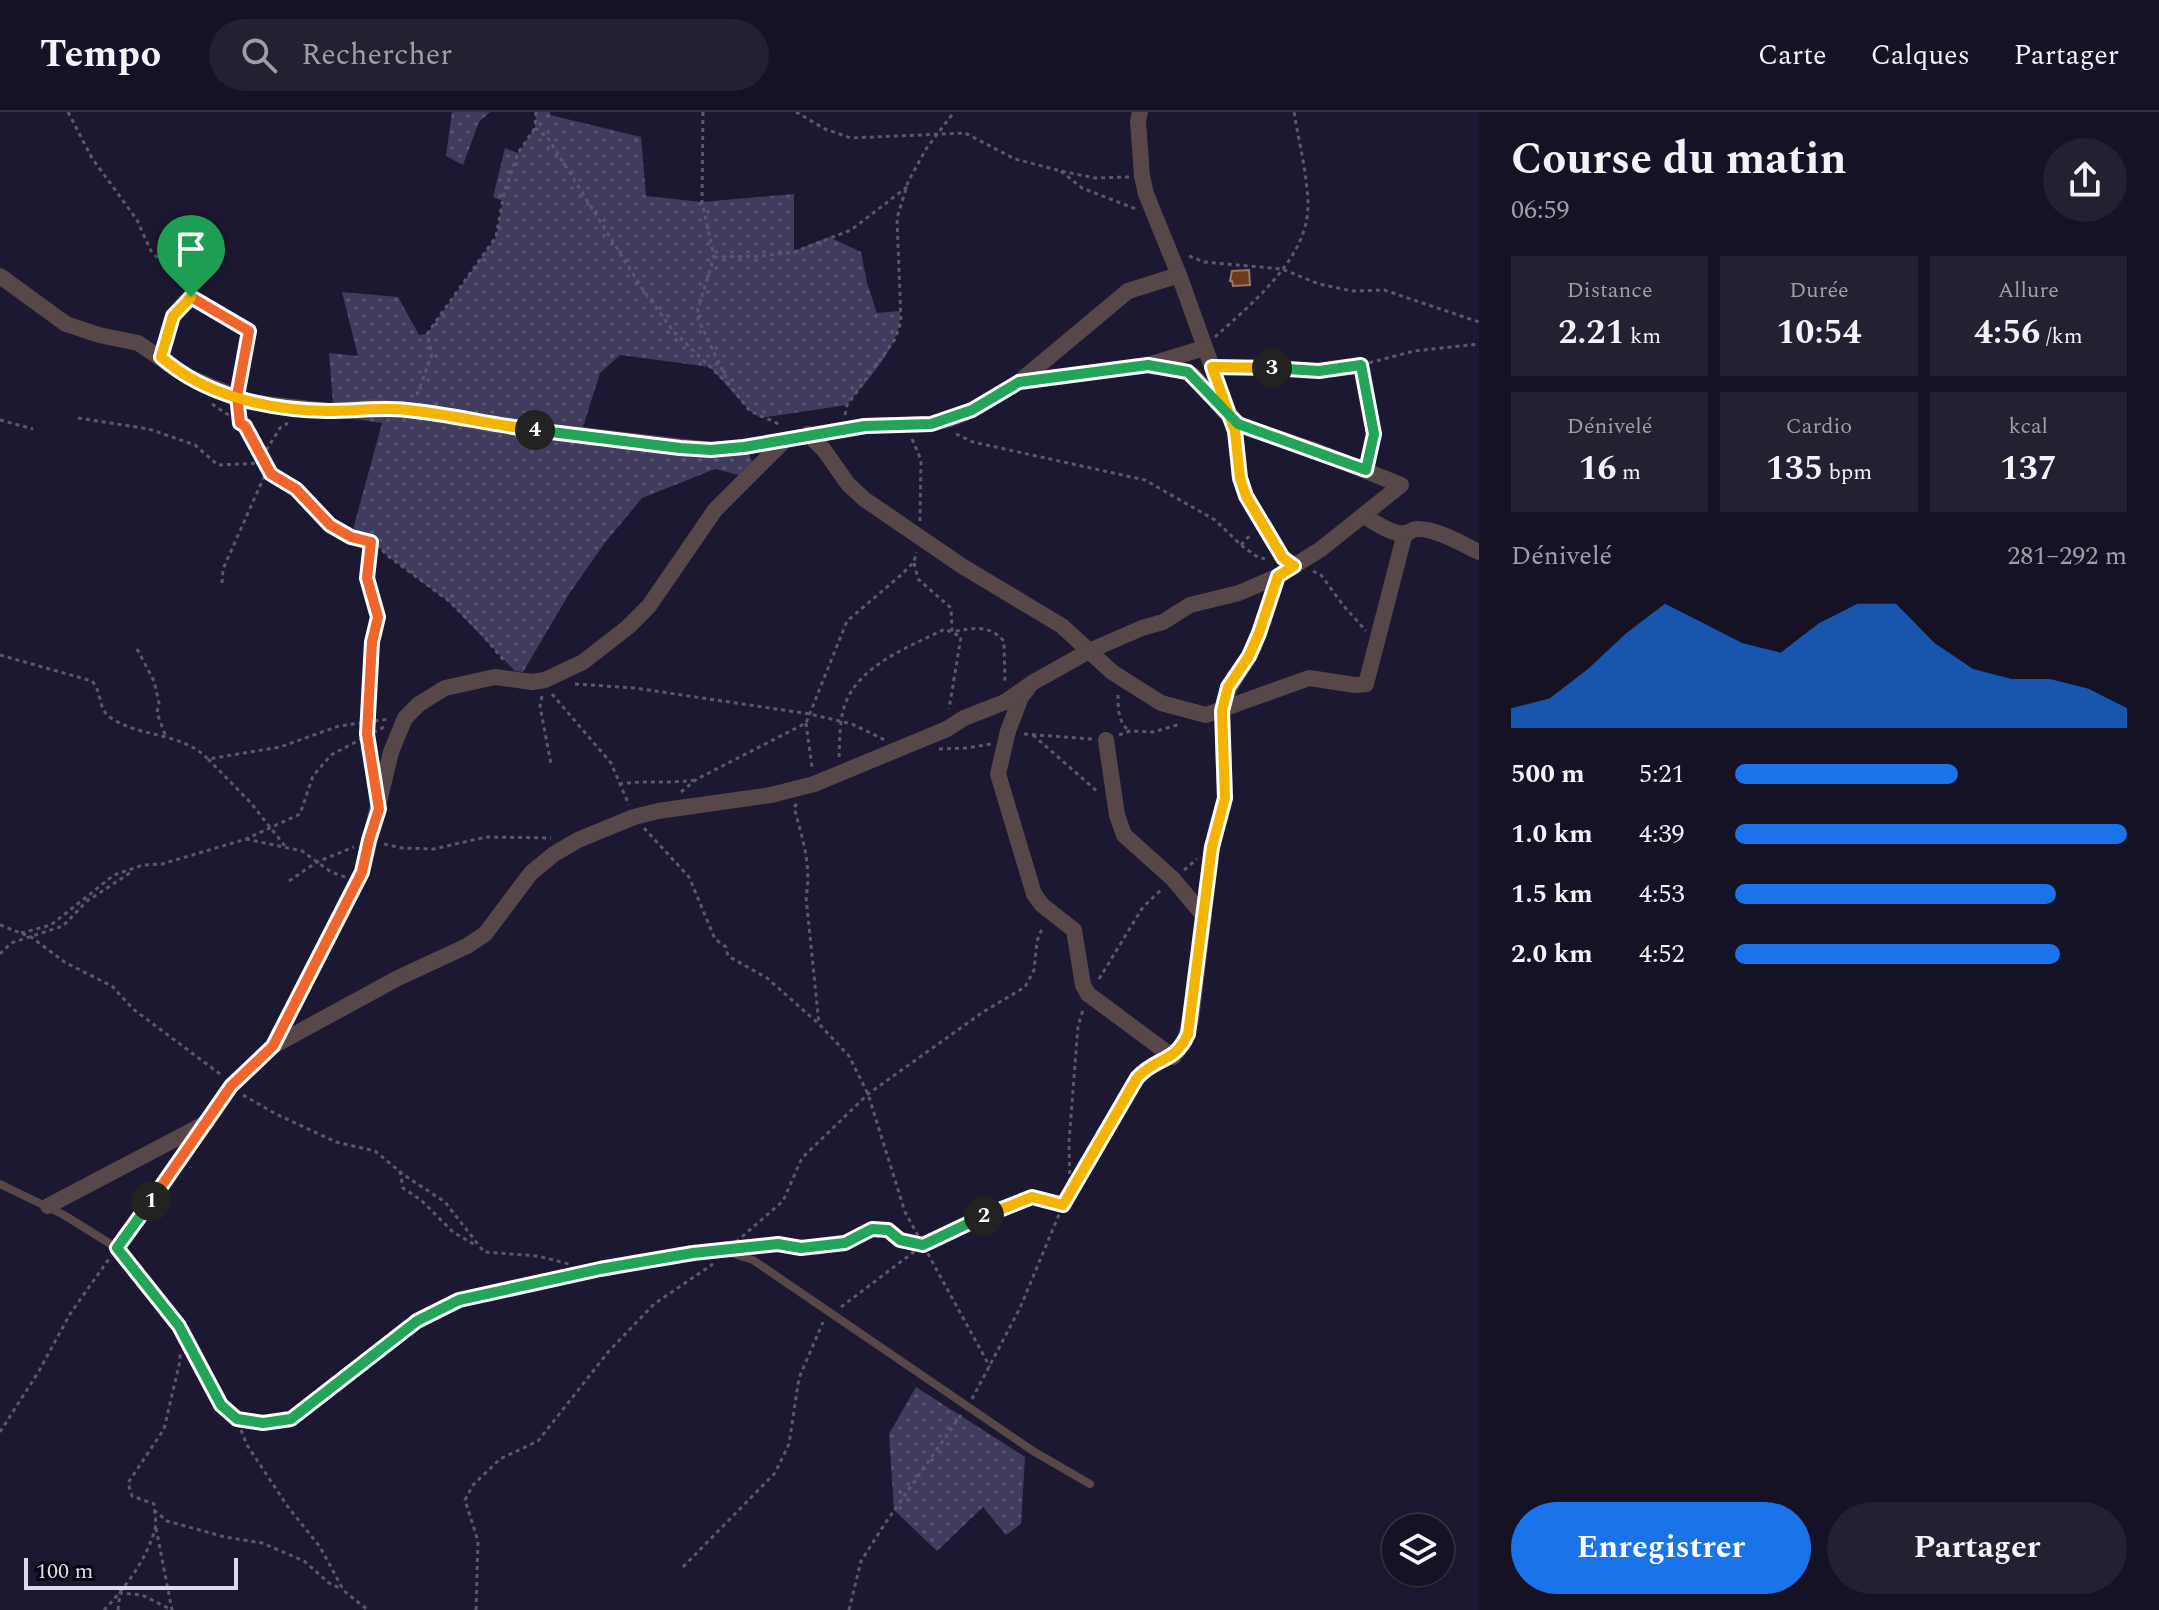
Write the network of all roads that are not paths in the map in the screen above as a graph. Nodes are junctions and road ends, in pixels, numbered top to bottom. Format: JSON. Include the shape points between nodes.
{"nodes":[{"id":1,"x":1140,"y":112,"type":"edge"},
{"id":2,"x":1179,"y":275,"type":"junction"},
{"id":3,"x":0,"y":276,"type":"edge"},
{"id":4,"x":1204,"y":348,"type":"junction"},
{"id":5,"x":1148,"y":365,"type":"junction"},
{"id":6,"x":1019,"y":382,"type":"junction"},
{"id":7,"x":1231,"y":419,"type":"junction"},
{"id":8,"x":808,"y":434,"type":"junction"},
{"id":9,"x":784,"y":441,"type":"junction"},
{"id":10,"x":1364,"y":516,"type":"junction"},
{"id":11,"x":1405,"y":533,"type":"junction"},
{"id":12,"x":1479,"y":552,"type":"edge"},
{"id":13,"x":1290,"y":563,"type":"junction"},
{"id":14,"x":1278,"y":576,"type":"junction"},
{"id":15,"x":1089,"y":651,"type":"junction"},
{"id":16,"x":1032,"y":683,"type":"junction"},
{"id":17,"x":1214,"y":713,"type":"junction"},
{"id":18,"x":1106,"y":740,"type":"road end"},
{"id":19,"x":1204,"y":916,"type":"junction"},
{"id":20,"x":273,"y":1046,"type":"junction"},
{"id":21,"x":0,"y":1184,"type":"edge"},
{"id":22,"x":48,"y":1206,"type":"junction"},
{"id":23,"x":1090,"y":1484,"type":"dead end"}],
"edges":[{"from":1,"to":2,"type":"street","via":[[1142,176]]},
{"from":2,"to":4,"type":"street"},
{"from":2,"to":6,"type":"street","via":[[1128,291]]},
{"from":3,"to":9,"type":"street","via":[[66,324],[138,343],[196,382],[249,402],[329,411],[411,410],[680,448],[711,450]]},
{"from":4,"to":5,"type":"street"},
{"from":4,"to":7,"type":"street"},
{"from":5,"to":6,"type":"street"},
{"from":5,"to":7,"type":"street","via":[[1188,372]]},
{"from":6,"to":8,"type":"street","via":[[972,410],[931,424]]},
{"from":7,"to":10,"type":"street","via":[[1401,485]]},
{"from":7,"to":13,"type":"street","via":[[1246,496]]},
{"from":8,"to":9,"type":"street"},
{"from":8,"to":15,"type":"street","via":[[854,491],[1062,626]]},
{"from":9,"to":20,"type":"street","via":[[715,510],[649,606],[583,662],[548,679],[495,677],[445,688],[405,718],[391,752],[362,872]]},
{"from":10,"to":11,"type":"street"},
{"from":10,"to":13,"type":"street"},
{"from":11,"to":12,"type":"street","via":[[1424,530]]},
{"from":11,"to":17,"type":"street","via":[[1366,684],[1309,678]]},
{"from":13,"to":14,"type":"street"},
{"from":14,"to":15,"type":"street","via":[[1190,605],[1163,622]]},
{"from":14,"to":17,"type":"street","via":[[1249,656]]},
{"from":15,"to":16,"type":"street"},
{"from":15,"to":17,"type":"street","via":[[1161,703]]},
{"from":16,"to":19,"type":"street","via":[[1008,731],[998,774],[1034,894],[1074,930],[1088,994],[1173,1057],[1188,1034]]},
{"from":16,"to":20,"type":"street","via":[[947,729],[814,784],[658,811],[578,840],[531,873],[485,934]]},
{"from":17,"to":19,"type":"street","via":[[1225,798],[1212,847]]},
{"from":18,"to":19,"type":"street","via":[[1117,815],[1127,840],[1173,879]]},
{"from":20,"to":22,"type":"street","via":[[231,1086],[206,1123]]},
{"from":21,"to":22,"type":"lane"},
{"from":22,"to":23,"type":"lane","via":[[117,1248],[179,1326],[221,1405],[237,1419],[291,1419],[417,1321],[459,1300],[583,1273],[725,1251],[753,1260],[1033,1451]]}]}
